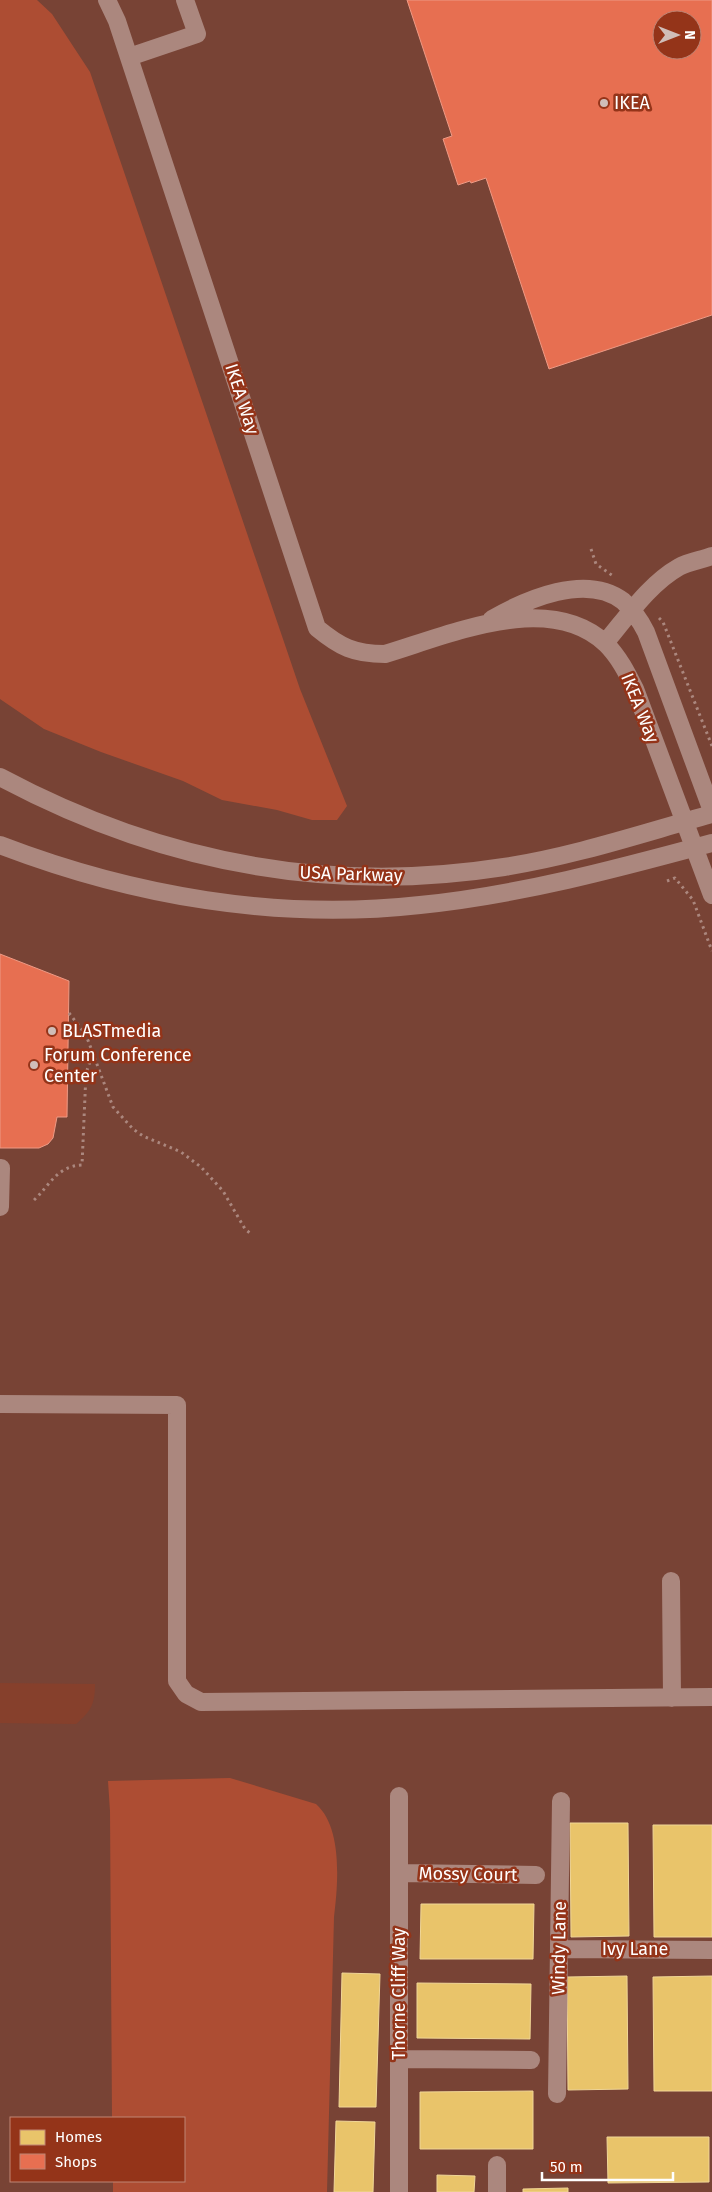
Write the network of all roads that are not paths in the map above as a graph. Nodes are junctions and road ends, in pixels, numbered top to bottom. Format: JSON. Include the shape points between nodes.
{"nodes":[{"id":1,"x":107,"y":0,"type":"edge"},
{"id":2,"x":185,"y":0,"type":"edge"},
{"id":3,"x":129,"y":57,"type":"junction"},
{"id":4,"x":712,"y":556,"type":"edge"},
{"id":5,"x":633,"y":611,"type":"junction"},
{"id":6,"x":485,"y":623,"type":"junction"},
{"id":7,"x":605,"y":643,"type":"junction"},
{"id":8,"x":0,"y":777,"type":"edge"},
{"id":9,"x":712,"y":812,"type":"edge"},
{"id":10,"x":684,"y":822,"type":"junction"},
{"id":11,"x":712,"y":843,"type":"edge"},
{"id":12,"x":0,"y":845,"type":"edge"},
{"id":13,"x":694,"y":848,"type":"junction"},
{"id":14,"x":712,"y":895,"type":"edge"},
{"id":15,"x":0,"y":1168,"type":"edge"},
{"id":16,"x":0,"y":1207,"type":"edge"},
{"id":17,"x":0,"y":1404,"type":"edge"},
{"id":18,"x":671,"y":1581,"type":"dead end"},
{"id":19,"x":672,"y":1698,"type":"junction"},
{"id":20,"x":712,"y":1698,"type":"edge"},
{"id":21,"x":399,"y":1796,"type":"dead end"},
{"id":22,"x":561,"y":1801,"type":"dead end"},
{"id":23,"x":399,"y":1873,"type":"junction"},
{"id":24,"x":536,"y":1875,"type":"dead end"},
{"id":25,"x":559,"y":1949,"type":"junction"},
{"id":26,"x":712,"y":1950,"type":"edge"},
{"id":27,"x":399,"y":2059,"type":"junction"},
{"id":28,"x":531,"y":2060,"type":"dead end"},
{"id":29,"x":557,"y":2094,"type":"dead end"},
{"id":30,"x":497,"y":2165,"type":"dead end"},
{"id":31,"x":399,"y":2192,"type":"edge"},
{"id":32,"x":497,"y":2192,"type":"edge"}],
"edges":[{"from":1,"to":3,"type":"street","name":"IKEA Way","via":[[118,21]]},
{"from":2,"to":3,"type":"street","via":[[197,34]]},
{"from":3,"to":6,"type":"street","name":"IKEA Way","via":[[317,628],[350,651],[385,654]]},
{"from":4,"to":5,"type":"street","via":[[680,566]]},
{"from":5,"to":6,"type":"street","name":"IKEA Way","via":[[622,600],[602,592],[581,589],[557,591],[515,606]]},
{"from":5,"to":7,"type":"street"},
{"from":5,"to":9,"type":"street","name":"IKEA Way","via":[[657,657]]},
{"from":6,"to":7,"type":"street","name":"IKEA Way","via":[[536,617],[557,619]]},
{"from":7,"to":10,"type":"street","name":"IKEA Way","via":[[619,658],[635,689]]},
{"from":8,"to":10,"type":"street","name":"USA Parkway","via":[[62,808],[128,835],[190,853],[240,864],[347,877],[420,877],[506,867],[597,847]]},
{"from":9,"to":10,"type":"street","name":"USA Parkway"},
{"from":10,"to":13,"type":"street","name":"IKEA Way"},
{"from":11,"to":13,"type":"street","name":"USA Parkway"},
{"from":12,"to":13,"type":"street","name":"USA Parkway","via":[[55,865],[157,892],[246,905],[318,910],[418,906],[472,898],[544,885]]},
{"from":13,"to":14,"type":"street","name":"IKEA Way"},
{"from":15,"to":16,"type":"street"},
{"from":17,"to":19,"type":"street","via":[[177,1406],[177,1681],[186,1694],[201,1702]]},
{"from":18,"to":19,"type":"street"},
{"from":19,"to":20,"type":"street"},
{"from":21,"to":23,"type":"street","name":"Thorne Cliff Way"},
{"from":22,"to":25,"type":"street","name":"Windy Lane"},
{"from":23,"to":24,"type":"street","name":"Mossy Court"},
{"from":23,"to":27,"type":"street","name":"Thorne Cliff Way"},
{"from":25,"to":26,"type":"street","name":"Ivy Lane"},
{"from":25,"to":29,"type":"street","name":"Windy Lane"},
{"from":27,"to":28,"type":"street"},
{"from":27,"to":31,"type":"street","name":"Thorne Cliff Way"},
{"from":30,"to":32,"type":"street"}]}
